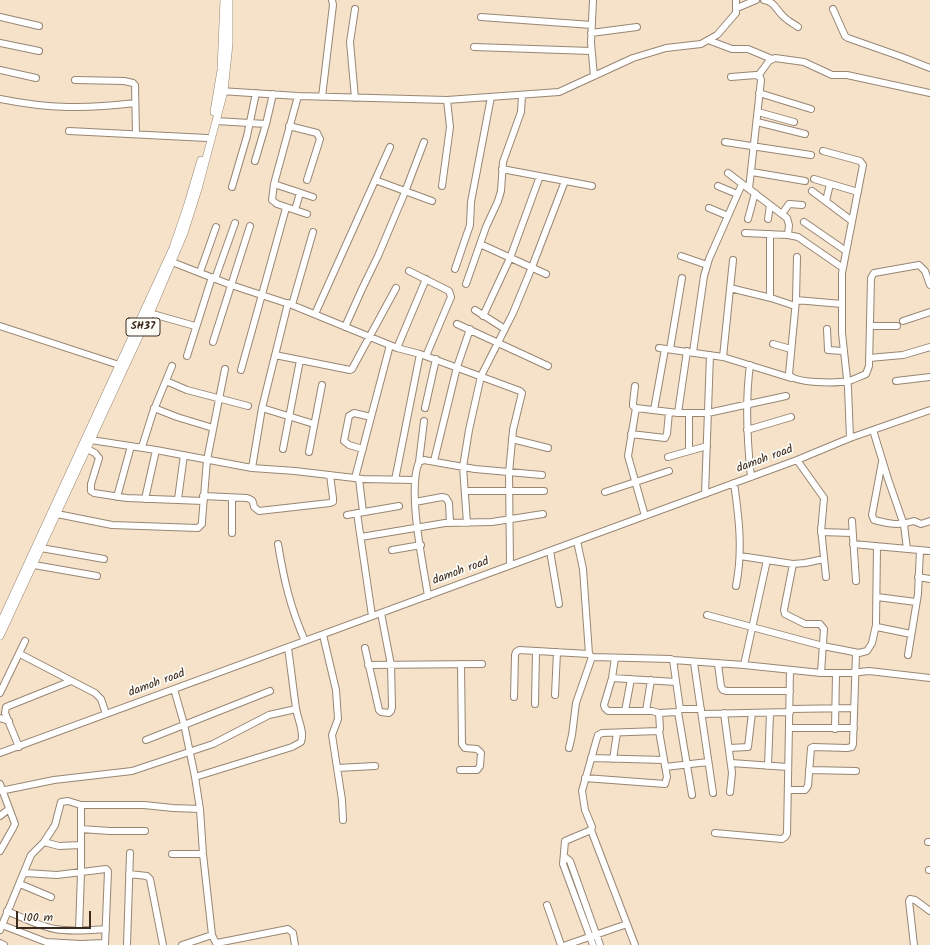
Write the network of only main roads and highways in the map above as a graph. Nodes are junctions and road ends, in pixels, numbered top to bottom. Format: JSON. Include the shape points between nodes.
{"nodes":[{"id":1,"x":224,"y":0,"type":"edge"},
{"id":2,"x":229,"y":0,"type":"edge"},
{"id":3,"x":221,"y":91,"type":"junction"},
{"id":4,"x":0,"y":624,"type":"edge"},
{"id":5,"x":0,"y":636,"type":"edge"}],
"edges":[{"from":1,"to":3,"type":"main road","number":"SH37"},
{"from":2,"to":3,"type":"main road","number":"SH37","via":[[229,44]]},
{"from":3,"to":4,"type":"main road","number":"SH37","via":[[177,236]]},
{"from":3,"to":5,"type":"main road","number":"SH37","via":[[216,121],[191,210],[172,262]]}]}
